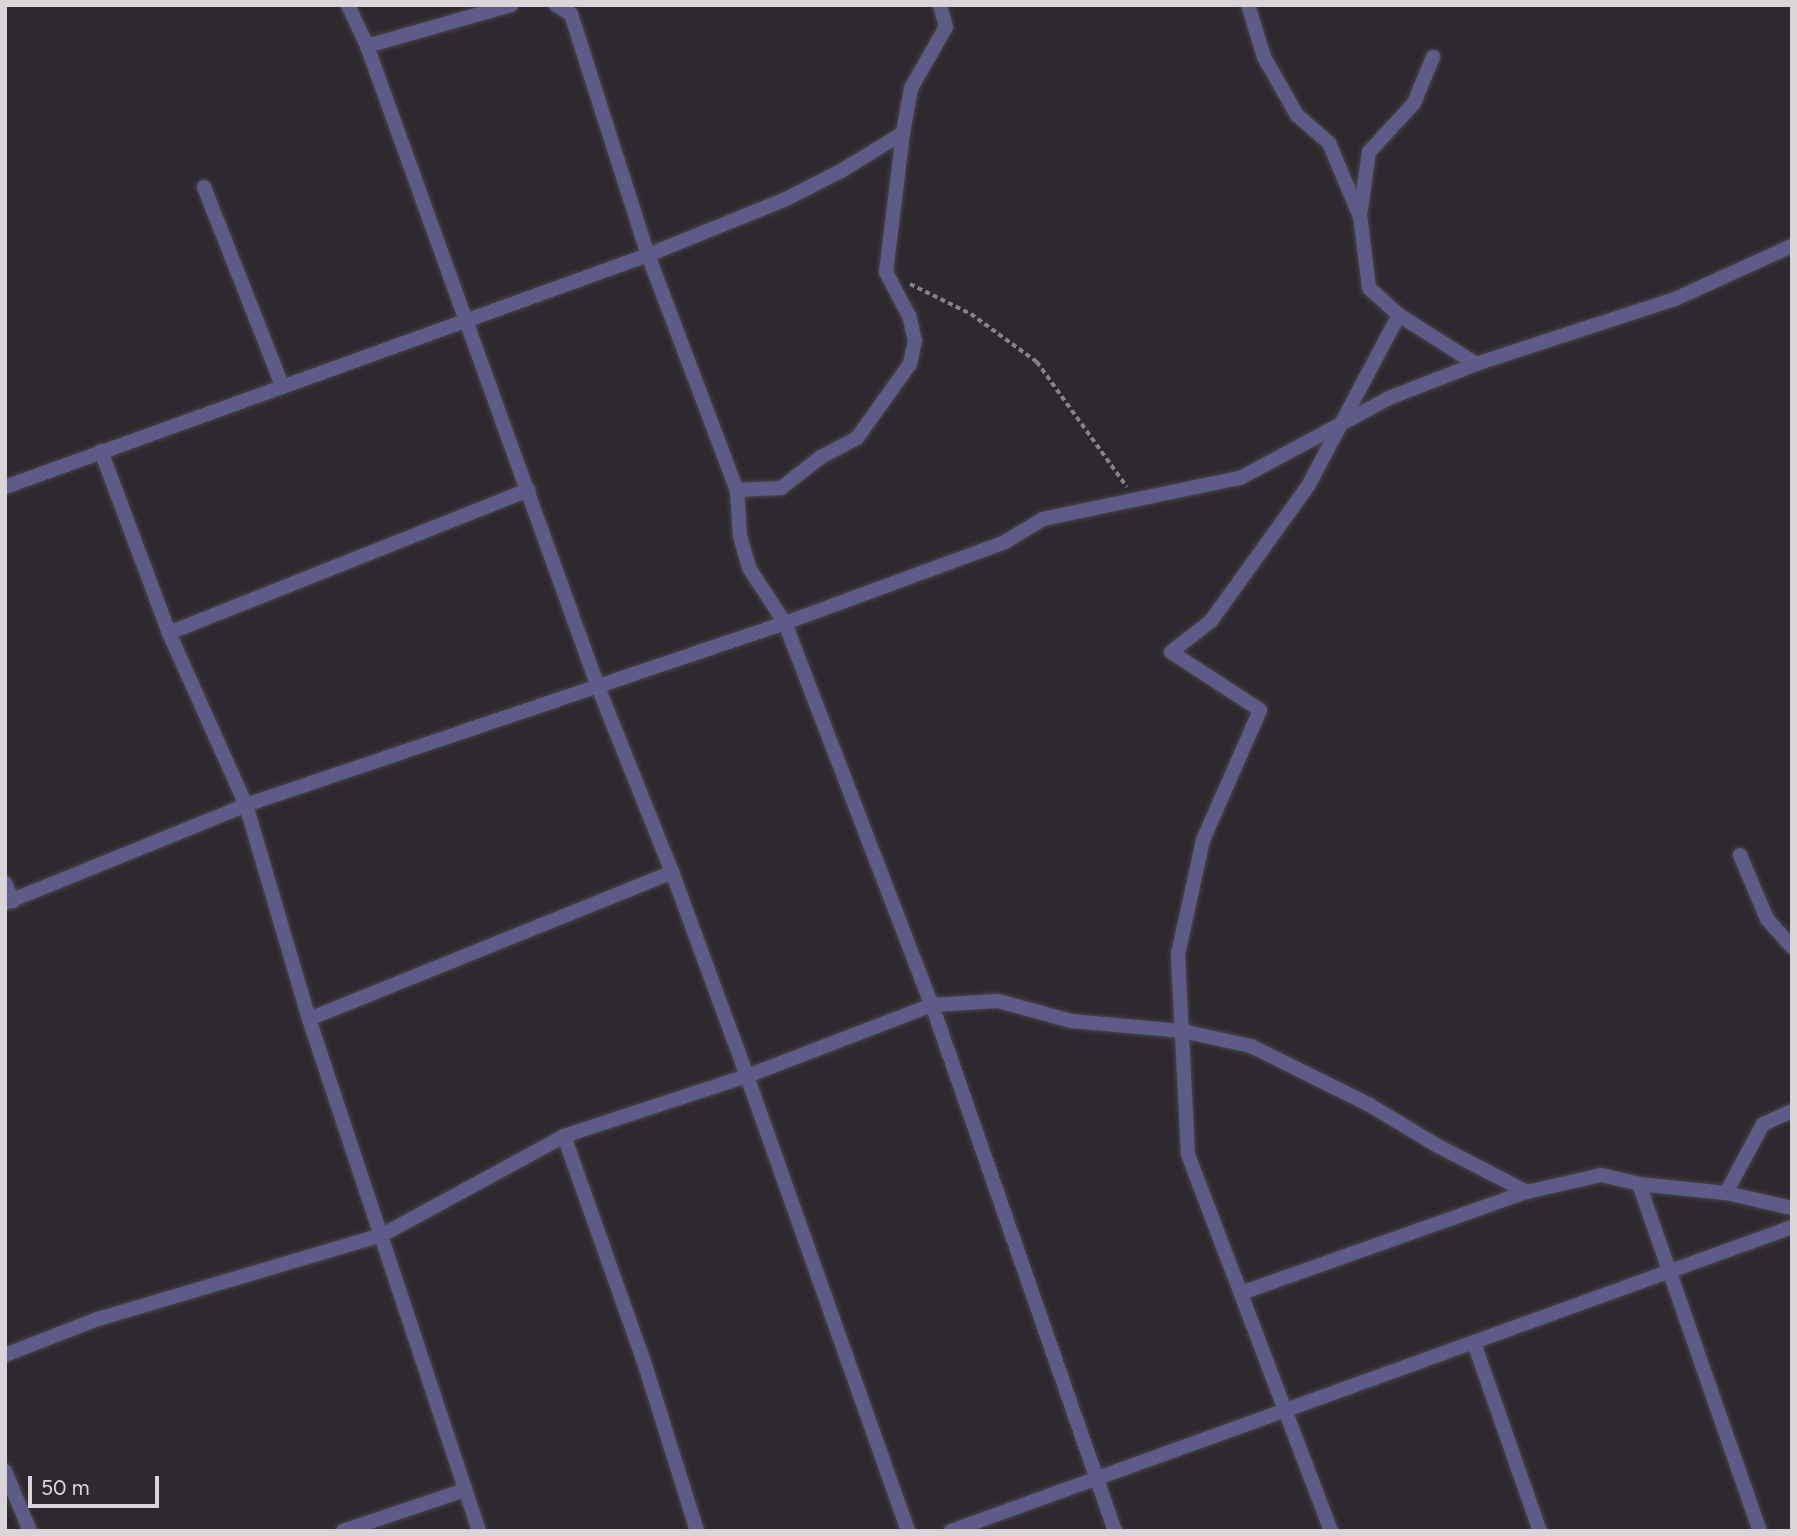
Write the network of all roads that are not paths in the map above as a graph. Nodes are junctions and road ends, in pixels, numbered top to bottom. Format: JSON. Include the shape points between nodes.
{"nodes":[{"id":1,"x":348,"y":5,"type":"edge"},
{"id":2,"x":511,"y":5,"type":"edge"},
{"id":3,"x":556,"y":5,"type":"edge"},
{"id":4,"x":940,"y":5,"type":"edge"},
{"id":5,"x":1248,"y":5,"type":"edge"},
{"id":6,"x":368,"y":46,"type":"junction"},
{"id":7,"x":1433,"y":57,"type":"dead end"},
{"id":8,"x":903,"y":133,"type":"junction"},
{"id":9,"x":204,"y":187,"type":"dead end"},
{"id":10,"x":1360,"y":215,"type":"junction"},
{"id":11,"x":1792,"y":246,"type":"edge"},
{"id":12,"x":648,"y":255,"type":"junction"},
{"id":13,"x":1399,"y":316,"type":"junction"},
{"id":14,"x":463,"y":319,"type":"junction"},
{"id":15,"x":1476,"y":364,"type":"junction"},
{"id":16,"x":282,"y":385,"type":"junction"},
{"id":17,"x":1338,"y":426,"type":"junction"},
{"id":18,"x":101,"y":451,"type":"junction"},
{"id":19,"x":5,"y":487,"type":"edge"},
{"id":20,"x":529,"y":490,"type":"junction"},
{"id":21,"x":737,"y":490,"type":"junction"},
{"id":22,"x":785,"y":623,"type":"junction"},
{"id":23,"x":169,"y":633,"type":"junction"},
{"id":24,"x":598,"y":687,"type":"junction"},
{"id":25,"x":246,"y":805,"type":"junction"},
{"id":26,"x":1740,"y":855,"type":"dead end"},
{"id":27,"x":672,"y":872,"type":"junction"},
{"id":28,"x":5,"y":883,"type":"edge"},
{"id":29,"x":9,"y":902,"type":"edge"},
{"id":30,"x":1792,"y":947,"type":"edge"},
{"id":31,"x":932,"y":1005,"type":"junction"},
{"id":32,"x":309,"y":1018,"type":"junction"},
{"id":33,"x":1182,"y":1031,"type":"junction"},
{"id":34,"x":747,"y":1076,"type":"junction"},
{"id":35,"x":1792,"y":1111,"type":"edge"},
{"id":36,"x":564,"y":1136,"type":"junction"},
{"id":37,"x":1639,"y":1184,"type":"junction"},
{"id":38,"x":1528,"y":1192,"type":"junction"},
{"id":39,"x":1726,"y":1193,"type":"junction"},
{"id":40,"x":1792,"y":1208,"type":"edge"},
{"id":41,"x":1792,"y":1227,"type":"edge"},
{"id":42,"x":382,"y":1236,"type":"junction"},
{"id":43,"x":1669,"y":1273,"type":"junction"},
{"id":44,"x":1241,"y":1293,"type":"junction"},
{"id":45,"x":1474,"y":1343,"type":"junction"},
{"id":46,"x":5,"y":1355,"type":"edge"},
{"id":47,"x":1286,"y":1412,"type":"junction"},
{"id":48,"x":5,"y":1471,"type":"edge"},
{"id":49,"x":1097,"y":1480,"type":"junction"},
{"id":50,"x":465,"y":1490,"type":"junction"},
{"id":51,"x":30,"y":1531,"type":"edge"},
{"id":52,"x":343,"y":1531,"type":"edge"},
{"id":53,"x":479,"y":1531,"type":"edge"},
{"id":54,"x":697,"y":1531,"type":"edge"},
{"id":55,"x":908,"y":1531,"type":"edge"},
{"id":56,"x":951,"y":1531,"type":"edge"},
{"id":57,"x":1115,"y":1531,"type":"edge"},
{"id":58,"x":1331,"y":1531,"type":"edge"},
{"id":59,"x":1539,"y":1531,"type":"edge"},
{"id":60,"x":1760,"y":1531,"type":"edge"}],
"edges":[{"from":1,"to":6,"type":"street"},
{"from":2,"to":6,"type":"street"},
{"from":3,"to":12,"type":"street","via":[[571,14]]},
{"from":4,"to":8,"type":"street","via":[[946,27],[911,88]]},
{"from":5,"to":10,"type":"street","via":[[1264,57],[1297,115],[1329,143]]},
{"from":6,"to":14,"type":"street"},
{"from":7,"to":10,"type":"street","via":[[1414,103],[1369,152]]},
{"from":8,"to":12,"type":"street","via":[[786,199]]},
{"from":8,"to":21,"type":"street","via":[[886,272],[909,316],[915,341],[910,364],[857,438],[821,457],[781,488]]},
{"from":9,"to":16,"type":"street"},
{"from":10,"to":13,"type":"street","via":[[1369,288]]},
{"from":11,"to":15,"type":"street","via":[[1675,299]]},
{"from":12,"to":14,"type":"street"},
{"from":12,"to":21,"type":"street"},
{"from":13,"to":15,"type":"street"},
{"from":13,"to":17,"type":"street"},
{"from":14,"to":16,"type":"street"},
{"from":14,"to":20,"type":"street"},
{"from":15,"to":17,"type":"street","via":[[1389,398]]},
{"from":16,"to":18,"type":"street"},
{"from":17,"to":22,"type":"street","via":[[1240,478],[1043,519],[1004,542]]},
{"from":17,"to":33,"type":"street","via":[[1308,486],[1211,621],[1171,652],[1260,710],[1203,840],[1178,954]]},
{"from":18,"to":19,"type":"street"},
{"from":18,"to":23,"type":"street"},
{"from":20,"to":23,"type":"street"},
{"from":20,"to":24,"type":"street"},
{"from":21,"to":22,"type":"street","via":[[740,536],[749,568]]},
{"from":22,"to":24,"type":"street"},
{"from":22,"to":31,"type":"street"},
{"from":23,"to":25,"type":"street"},
{"from":24,"to":25,"type":"street"},
{"from":24,"to":27,"type":"street"},
{"from":25,"to":29,"type":"street"},
{"from":25,"to":32,"type":"street"},
{"from":26,"to":30,"type":"street","via":[[1767,919]]},
{"from":27,"to":32,"type":"street"},
{"from":27,"to":34,"type":"street"},
{"from":28,"to":29,"type":"street"},
{"from":31,"to":33,"type":"street","via":[[998,1001],[1071,1021]]},
{"from":31,"to":34,"type":"street"},
{"from":31,"to":49,"type":"street"},
{"from":32,"to":42,"type":"street"},
{"from":33,"to":38,"type":"street","via":[[1251,1046]]},
{"from":33,"to":44,"type":"street","via":[[1188,1154]]},
{"from":34,"to":36,"type":"street"},
{"from":34,"to":55,"type":"street"},
{"from":35,"to":39,"type":"street","via":[[1763,1124]]},
{"from":36,"to":42,"type":"street"},
{"from":36,"to":54,"type":"street","via":[[646,1368]]},
{"from":37,"to":38,"type":"street","via":[[1601,1175]]},
{"from":37,"to":39,"type":"street"},
{"from":37,"to":43,"type":"street"},
{"from":38,"to":44,"type":"street"},
{"from":39,"to":40,"type":"street"},
{"from":41,"to":43,"type":"street"},
{"from":42,"to":46,"type":"street","via":[[98,1319]]},
{"from":42,"to":50,"type":"street"},
{"from":43,"to":45,"type":"street"},
{"from":43,"to":60,"type":"street"},
{"from":44,"to":47,"type":"street"},
{"from":45,"to":47,"type":"street"},
{"from":45,"to":59,"type":"street"},
{"from":47,"to":49,"type":"street"},
{"from":47,"to":58,"type":"street"},
{"from":48,"to":51,"type":"street"},
{"from":49,"to":56,"type":"street"},
{"from":49,"to":57,"type":"street"},
{"from":50,"to":52,"type":"street"},
{"from":50,"to":53,"type":"street"}]}
